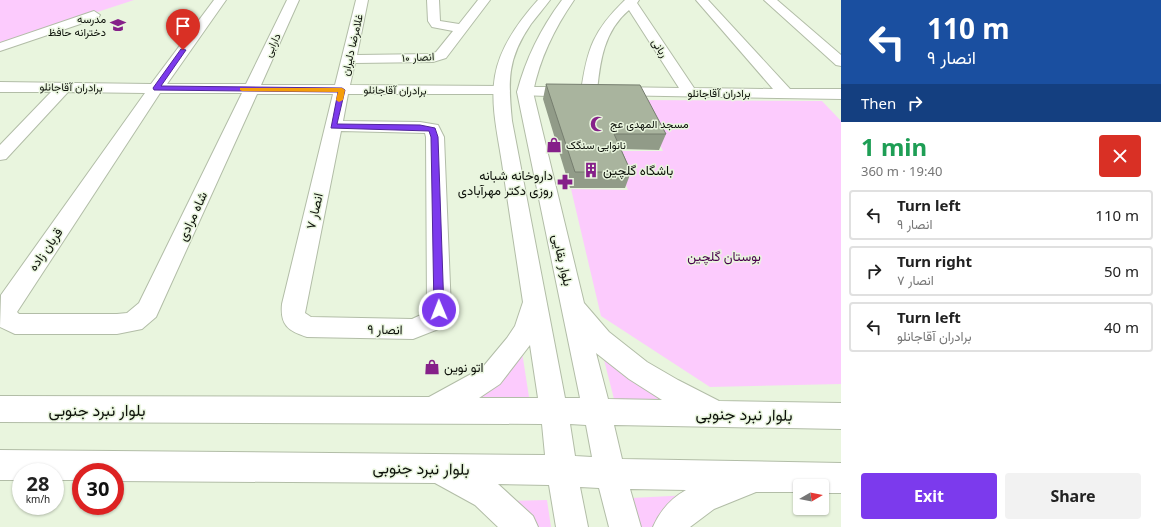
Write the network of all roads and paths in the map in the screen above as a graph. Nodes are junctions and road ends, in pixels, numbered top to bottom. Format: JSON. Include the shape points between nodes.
{"nodes":[{"id":1,"x":220,"y":0,"type":"edge"},
{"id":2,"x":293,"y":0,"type":"edge"},
{"id":3,"x":362,"y":0,"type":"edge"},
{"id":4,"x":433,"y":0,"type":"edge"},
{"id":5,"x":484,"y":0,"type":"edge"},
{"id":6,"x":544,"y":0,"type":"edge"},
{"id":7,"x":568,"y":0,"type":"edge"},
{"id":8,"x":702,"y":0,"type":"edge"},
{"id":9,"x":770,"y":0,"type":"edge"},
{"id":10,"x":631,"y":1,"type":"edge"},
{"id":11,"x":94,"y":15,"type":"dead end"},
{"id":12,"x":461,"y":28,"type":"junction"},
{"id":13,"x":0,"y":47,"type":"edge"},
{"id":14,"x":349,"y":59,"type":"junction"},
{"id":15,"x":841,"y":62,"type":"edge"},
{"id":16,"x":0,"y":87,"type":"edge"},
{"id":17,"x":64,"y":87,"type":"junction"},
{"id":18,"x":156,"y":88,"type":"junction"},
{"id":19,"x":251,"y":89,"type":"junction"},
{"id":20,"x":342,"y":90,"type":"junction"},
{"id":21,"x":502,"y":91,"type":"junction"},
{"id":22,"x":525,"y":92,"type":"junction"},
{"id":23,"x":589,"y":92,"type":"junction"},
{"id":24,"x":690,"y":93,"type":"junction"},
{"id":25,"x":786,"y":94,"type":"junction"},
{"id":26,"x":841,"y":94,"type":"edge"},
{"id":27,"x":334,"y":126,"type":"junction"},
{"id":28,"x":0,"y":155,"type":"edge"},
{"id":29,"x":536,"y":298,"type":"junction"},
{"id":30,"x":572,"y":302,"type":"junction"},
{"id":31,"x":117,"y":324,"type":"joint"},
{"id":32,"x":307,"y":327,"type":"joint"},
{"id":33,"x":0,"y":409,"type":"edge"},
{"id":34,"x":430,"y":411,"type":"junction"},
{"id":35,"x":554,"y":411,"type":"junction"},
{"id":36,"x":597,"y":411,"type":"junction"},
{"id":37,"x":716,"y":414,"type":"junction"},
{"id":38,"x":841,"y":416,"type":"edge"},
{"id":39,"x":0,"y":465,"type":"edge"},
{"id":40,"x":436,"y":468,"type":"junction"},
{"id":41,"x":562,"y":470,"type":"junction"},
{"id":42,"x":611,"y":474,"type":"junction"},
{"id":43,"x":764,"y":477,"type":"junction"},
{"id":44,"x":841,"y":478,"type":"edge"},
{"id":45,"x":522,"y":527,"type":"edge"},
{"id":46,"x":572,"y":527,"type":"edge"},
{"id":47,"x":625,"y":527,"type":"edge"},
{"id":48,"x":669,"y":527,"type":"edge"}],
"edges":[{"from":1,"to":18,"type":"street"},
{"from":2,"to":19,"type":"street","name":"دارابی"},
{"from":3,"to":14,"type":"street","name":"غلامرضا دلیران"},
{"from":4,"to":12,"type":"street","via":[[436,24]]},
{"from":5,"to":12,"type":"street","name":"انصار ۱۰"},
{"from":6,"to":21,"type":"street","via":[[516,38],[503,71]]},
{"from":7,"to":22,"type":"street","name":"بلوار بقایی","via":[[551,22],[539,46]]},
{"from":8,"to":25,"type":"street"},
{"from":9,"to":15,"type":"street"},
{"from":10,"to":23,"type":"street","via":[[619,11],[603,32],[592,59]]},
{"from":10,"to":24,"type":"street","name":"ربانی"},
{"from":11,"to":13,"type":"street"},
{"from":12,"to":14,"type":"street","name":"انصار ۱۰","via":[[441,55],[433,58]]},
{"from":14,"to":20,"type":"street","name":"غلامرضا دلیران"},
{"from":16,"to":17,"type":"street","name":"برادران آقاجانلو"},
{"from":17,"to":18,"type":"street","name":"برادران آقاجانلو"},
{"from":17,"to":28,"type":"street"},
{"from":18,"to":19,"type":"street","name":"برادران آقاجانلو"},
{"from":18,"to":31,"type":"street","name":"قربان زاده","via":[[9,302],[3,316],[15,324]]},
{"from":19,"to":20,"type":"street","name":"برادران آقاجانلو"},
{"from":19,"to":31,"type":"street","name":"شاه مرادی","via":[[148,310],[133,322]]},
{"from":20,"to":21,"type":"street","name":"برادران آقاجانلو"},
{"from":20,"to":27,"type":"street","name":"انصار ۷"},
{"from":21,"to":22,"type":"street","name":"برادران آقاجانلو"},
{"from":21,"to":29,"type":"street","via":[[504,120]]},
{"from":22,"to":23,"type":"street","name":"برادران آقاجانلو"},
{"from":22,"to":30,"type":"street","name":"بلوار بقایی"},
{"from":23,"to":24,"type":"street","name":"برادران آقاجانلو"},
{"from":24,"to":25,"type":"street","name":"برادران آقاجانلو"},
{"from":25,"to":26,"type":"street","name":"برادران آقاجانلو"},
{"from":27,"to":32,"type":"street","name":"انصار ۷","via":[[294,304],[293,317]]},
{"from":27,"to":32,"type":"street","name":"انصار ۹","via":[[432,129],[435,137],[439,310],[432,321],[413,329]]},
{"from":29,"to":34,"type":"street","via":[[526,330],[492,376]]},
{"from":29,"to":35,"type":"street"},
{"from":30,"to":36,"type":"street","name":"بلوار بقایی"},
{"from":30,"to":37,"type":"street","via":[[599,339],[616,355],[688,400]]},
{"from":33,"to":34,"type":"street","name":"بلوار نبرد جنوبی"},
{"from":34,"to":35,"type":"street","name":"بلوار نبرد جنوبی"},
{"from":35,"to":36,"type":"street","name":"بلوار نبرد جنوبی"},
{"from":35,"to":41,"type":"street"},
{"from":36,"to":37,"type":"street","name":"بلوار نبرد جنوبی"},
{"from":36,"to":42,"type":"street","name":"بلوار بقایی"},
{"from":37,"to":38,"type":"street","name":"بلوار نبرد جنوبی"},
{"from":39,"to":40,"type":"street","name":"بلوار نبرد جنوبی"},
{"from":40,"to":41,"type":"street","name":"بلوار نبرد جنوبی"},
{"from":40,"to":45,"type":"street","via":[[486,494]]},
{"from":41,"to":42,"type":"street","name":"بلوار نبرد جنوبی"},
{"from":41,"to":46,"type":"street"},
{"from":42,"to":43,"type":"street","name":"بلوار نبرد جنوبی"},
{"from":42,"to":47,"type":"street","name":"بلوار بقایی"},
{"from":43,"to":44,"type":"street","name":"بلوار نبرد جنوبی"},
{"from":43,"to":48,"type":"street","via":[[713,493],[688,506]]}]}
